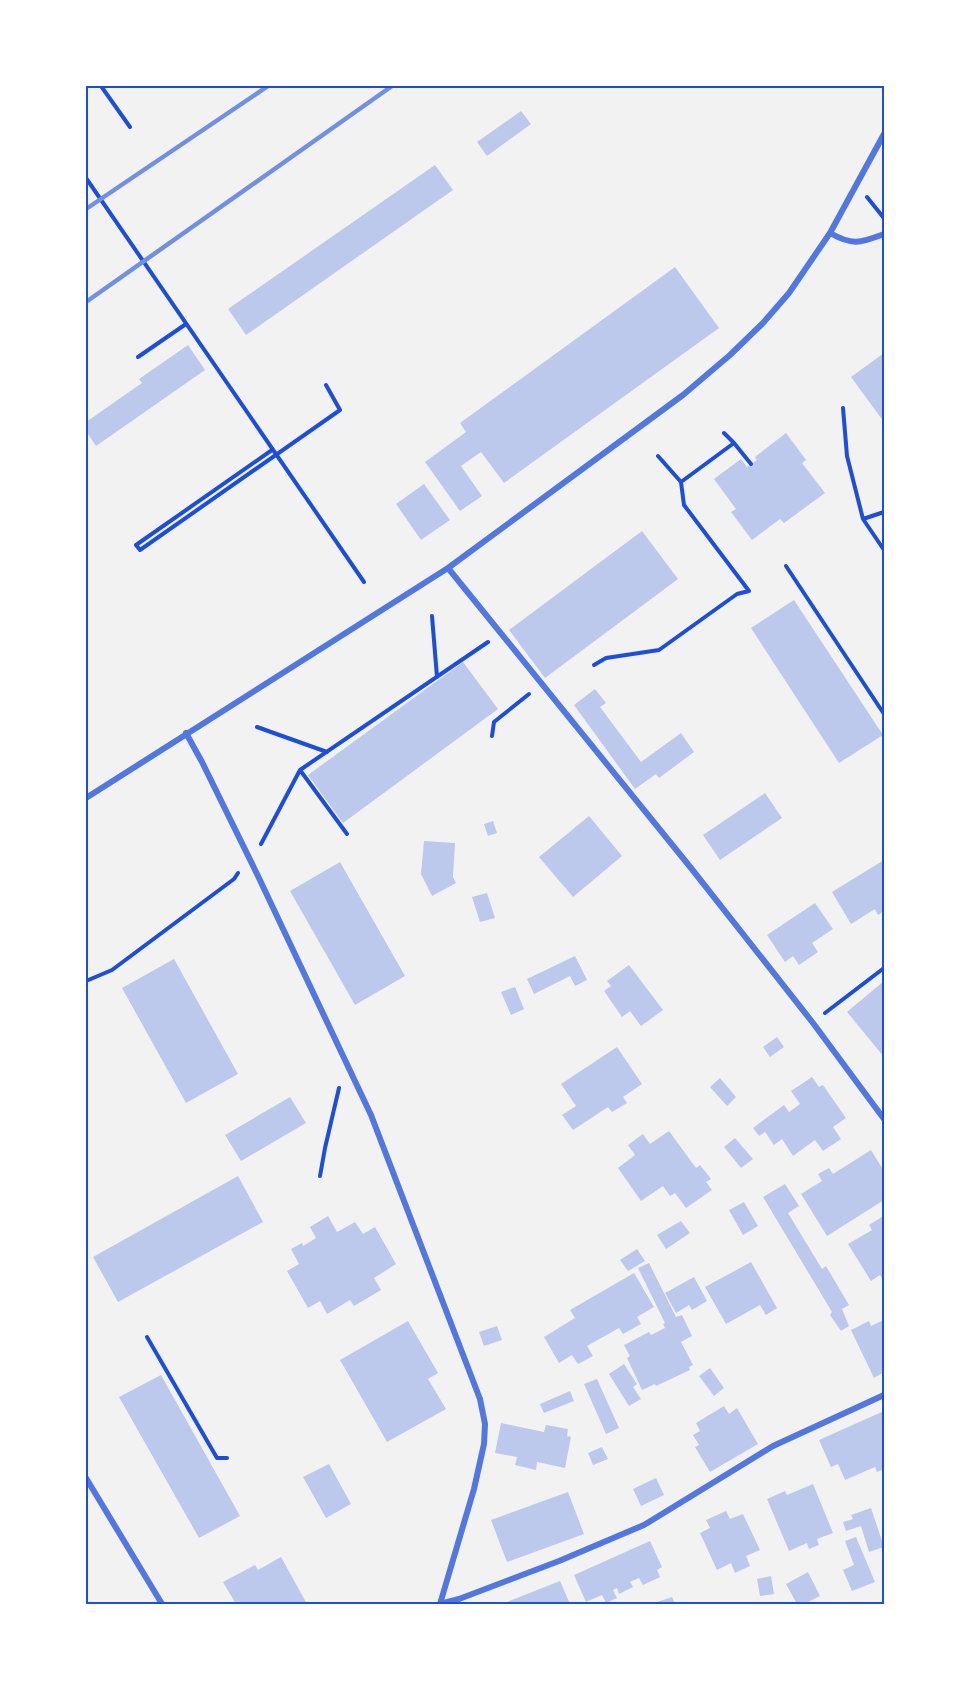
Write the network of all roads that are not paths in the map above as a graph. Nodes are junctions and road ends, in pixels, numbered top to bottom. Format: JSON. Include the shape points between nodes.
{"nodes":[{"id":1,"x":885,"y":134,"type":"edge"},
{"id":2,"x":830,"y":233,"type":"junction"},
{"id":3,"x":885,"y":234,"type":"edge"},
{"id":4,"x":448,"y":568,"type":"junction"},
{"id":5,"x":186,"y":733,"type":"junction"},
{"id":6,"x":86,"y":798,"type":"edge"},
{"id":7,"x":885,"y":1119,"type":"edge"},
{"id":8,"x":885,"y":1395,"type":"edge"},
{"id":9,"x":86,"y":1478,"type":"edge"},
{"id":10,"x":440,"y":1604,"type":"edge"},
{"id":11,"x":162,"y":1605,"type":"edge"}],
"edges":[{"from":1,"to":2,"type":"street"},
{"from":2,"to":3,"type":"street","via":[[850,242]]},
{"from":2,"to":4,"type":"street","via":[[789,293],[730,355],[683,395]]},
{"from":4,"to":5,"type":"street"},
{"from":4,"to":7,"type":"street","via":[[691,868]]},
{"from":5,"to":6,"type":"street"},
{"from":5,"to":10,"type":"street","via":[[371,1115],[480,1399],[484,1444]]},
{"from":8,"to":10,"type":"street","via":[[772,1446],[644,1525]]},
{"from":9,"to":11,"type":"street"}]}
